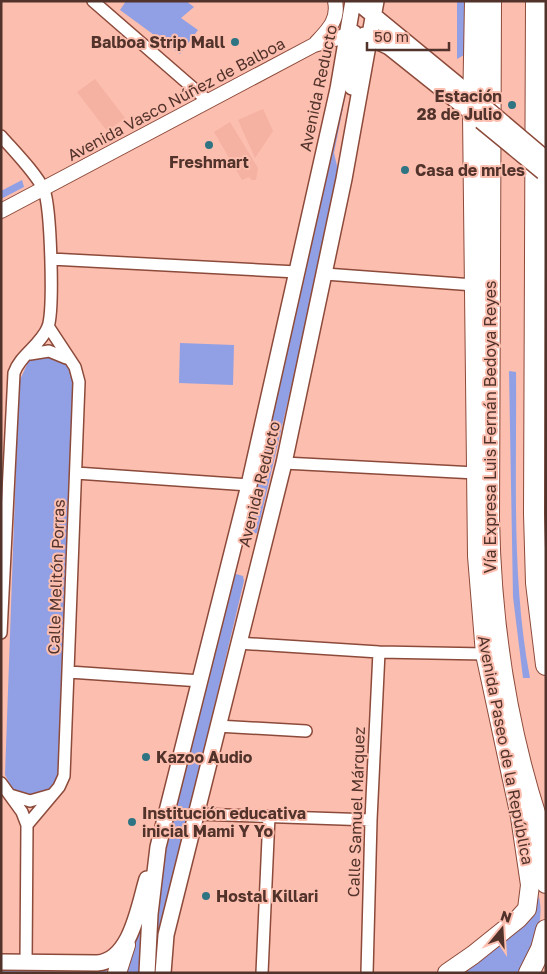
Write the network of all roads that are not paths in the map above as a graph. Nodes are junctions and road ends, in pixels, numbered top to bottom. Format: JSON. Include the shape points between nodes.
{"nodes":[{"id":1,"x":93,"y":1,"type":"edge"},
{"id":2,"x":336,"y":1,"type":"edge"},
{"id":3,"x":343,"y":1,"type":"edge"},
{"id":4,"x":354,"y":1,"type":"edge"},
{"id":5,"x":474,"y":1,"type":"edge"},
{"id":6,"x":491,"y":1,"type":"edge"},
{"id":7,"x":536,"y":1,"type":"edge"},
{"id":8,"x":372,"y":16,"type":"edge"},
{"id":9,"x":351,"y":30,"type":"junction"},
{"id":10,"x":314,"y":46,"type":"junction"},
{"id":11,"x":208,"y":102,"type":"junction"},
{"id":12,"x":477,"y":109,"type":"junction"},
{"id":13,"x":1,"y":136,"type":"edge"},
{"id":14,"x":545,"y":168,"type":"edge"},
{"id":15,"x":344,"y":179,"type":"junction"},
{"id":16,"x":43,"y":189,"type":"junction"},
{"id":17,"x":1,"y":211,"type":"edge"},
{"id":18,"x":51,"y":259,"type":"junction"},
{"id":19,"x":297,"y":272,"type":"junction"},
{"id":20,"x":325,"y":274,"type":"junction"},
{"id":21,"x":474,"y":285,"type":"junction"},
{"id":22,"x":48,"y":326,"type":"junction"},
{"id":23,"x":28,"y":355,"type":"junction"},
{"id":24,"x":70,"y":360,"type":"junction"},
{"id":25,"x":284,"y":463,"type":"junction"},
{"id":26,"x":5,"y":470,"type":"edge"},
{"id":27,"x":76,"y":473,"type":"junction"},
{"id":28,"x":476,"y":473,"type":"junction"},
{"id":29,"x":249,"y":485,"type":"junction"},
{"id":30,"x":232,"y":553,"type":"junction"},
{"id":31,"x":258,"y":561,"type":"junction"},
{"id":32,"x":1,"y":633,"type":"edge"},
{"id":33,"x":238,"y":643,"type":"junction"},
{"id":34,"x":379,"y":652,"type":"junction"},
{"id":35,"x":485,"y":654,"type":"junction"},
{"id":36,"x":546,"y":665,"type":"edge"},
{"id":37,"x":69,"y":672,"type":"junction"},
{"id":38,"x":201,"y":681,"type":"junction"},
{"id":39,"x":217,"y":726,"type":"junction"},
{"id":40,"x":306,"y":731,"type":"dead end"},
{"id":41,"x":1,"y":783,"type":"edge"},
{"id":42,"x":54,"y":793,"type":"junction"},
{"id":43,"x":10,"y":795,"type":"junction"},
{"id":44,"x":195,"y":814,"type":"junction"},
{"id":45,"x":269,"y":816,"type":"junction"},
{"id":46,"x":371,"y":820,"type":"junction"},
{"id":47,"x":537,"y":821,"type":"junction"},
{"id":48,"x":27,"y":825,"type":"junction"},
{"id":49,"x":546,"y":846,"type":"edge"},
{"id":50,"x":158,"y":848,"type":"junction"},
{"id":51,"x":546,"y":883,"type":"edge"},
{"id":52,"x":546,"y":930,"type":"edge"},
{"id":53,"x":126,"y":945,"type":"junction"},
{"id":54,"x":1,"y":962,"type":"edge"},
{"id":55,"x":26,"y":963,"type":"junction"},
{"id":56,"x":117,"y":973,"type":"edge"},
{"id":57,"x":147,"y":973,"type":"edge"},
{"id":58,"x":163,"y":973,"type":"edge"},
{"id":59,"x":262,"y":973,"type":"edge"},
{"id":60,"x":367,"y":973,"type":"edge"},
{"id":61,"x":447,"y":973,"type":"edge"},
{"id":62,"x":529,"y":973,"type":"edge"}],
"edges":[{"from":1,"to":11,"type":"street"},
{"from":2,"to":10,"type":"street","via":[[333,24]]},
{"from":3,"to":9,"type":"main road"},
{"from":4,"to":8,"type":"main road"},
{"from":4,"to":9,"type":"main road","name":"Avenida Reducto"},
{"from":5,"to":12,"type":"main road","name":"Avenida Paseo de la República"},
{"from":6,"to":47,"type":"highway","name":"Vía Expresa Luis Fernán Bedoya Reyes","via":[[490,560],[496,633],[508,709]]},
{"from":7,"to":36,"type":"highway","via":[[534,514],[536,583]]},
{"from":8,"to":9,"type":"main road","name":"Avenida Vasco Núñez de Balboa"},
{"from":8,"to":12,"type":"main road"},
{"from":8,"to":12,"type":"main road","via":[[389,48]]},
{"from":8,"to":15,"type":"main road","name":"Avenida Reducto"},
{"from":9,"to":10,"type":"street","name":"Avenida Vasco Núñez de Balboa"},
{"from":9,"to":15,"type":"main road","via":[[355,75],[339,156]]},
{"from":9,"to":19,"type":"main road","name":"Avenida Reducto"},
{"from":10,"to":11,"type":"street","name":"Avenida Vasco Núñez de Balboa"},
{"from":11,"to":16,"type":"street","name":"Avenida Vasco Núñez de Balboa"},
{"from":12,"to":14,"type":"main road","bridge":true},
{"from":12,"to":21,"type":"main road","name":"Avenida Paseo de la República"},
{"from":13,"to":16,"type":"street"},
{"from":15,"to":20,"type":"main road","name":"Avenida Reducto"},
{"from":16,"to":17,"type":"street","name":"Avenida Vasco Núñez de Balboa"},
{"from":16,"to":18,"type":"street","via":[[48,206]]},
{"from":18,"to":19,"type":"street"},
{"from":18,"to":22,"type":"street"},
{"from":19,"to":29,"type":"main road","name":"Avenida Reducto"},
{"from":20,"to":21,"type":"street"},
{"from":20,"to":25,"type":"main road","name":"Avenida Reducto"},
{"from":21,"to":28,"type":"main road","name":"Avenida Paseo de la República"},
{"from":22,"to":23,"type":"street"},
{"from":22,"to":24,"type":"street","name":"Calle Melitón Porras"},
{"from":23,"to":24,"type":"street","via":[[49,351]]},
{"from":23,"to":26,"type":"street","via":[[16,366],[14,373]]},
{"from":24,"to":27,"type":"street","name":"Calle Melitón Porras","via":[[79,382]]},
{"from":25,"to":28,"type":"street"},
{"from":25,"to":31,"type":"main road","name":"Avenida Reducto"},
{"from":26,"to":32,"type":"street"},
{"from":27,"to":29,"type":"street"},
{"from":27,"to":37,"type":"street","name":"Calle Melitón Porras"},
{"from":28,"to":35,"type":"main road","name":"Avenida Paseo de la República","via":[[476,556]]},
{"from":29,"to":30,"type":"main road","name":"Avenida Reducto"},
{"from":30,"to":31,"type":"main road"},
{"from":30,"to":38,"type":"main road","name":"Avenida Reducto"},
{"from":31,"to":33,"type":"main road","name":"Avenida Reducto"},
{"from":33,"to":34,"type":"street"},
{"from":33,"to":39,"type":"main road","name":"Avenida Reducto"},
{"from":34,"to":35,"type":"street"},
{"from":34,"to":46,"type":"street","name":"Calle Samuel Márquez"},
{"from":35,"to":61,"type":"main road","name":"Avenida Paseo de la República","via":[[520,817],[529,872],[529,900],[527,909],[518,919]]},
{"from":37,"to":38,"type":"street"},
{"from":37,"to":42,"type":"street","name":"Calle Melitón Porras","via":[[64,776]]},
{"from":38,"to":50,"type":"main road","name":"Avenida Reducto"},
{"from":39,"to":40,"type":"street"},
{"from":39,"to":44,"type":"main road","name":"Avenida Reducto"},
{"from":41,"to":43,"type":"street"},
{"from":42,"to":43,"type":"street","via":[[30,801]]},
{"from":42,"to":48,"type":"street","name":"Calle Melitón Porras"},
{"from":43,"to":48,"type":"street"},
{"from":44,"to":45,"type":"street"},
{"from":44,"to":58,"type":"main road","name":"Avenida Reducto","via":[[166,935]]},
{"from":45,"to":46,"type":"street"},
{"from":45,"to":59,"type":"street"},
{"from":46,"to":60,"type":"street","name":"Calle Samuel Márquez"},
{"from":47,"to":49,"type":"highway","name":"Vía Expresa Luis Fernán Bedoya Reyes"},
{"from":47,"to":51,"type":"highway"},
{"from":48,"to":55,"type":"street"},
{"from":50,"to":53,"type":"main road"},
{"from":50,"to":57,"type":"main road","name":"Avenida Reducto"},
{"from":52,"to":62,"type":"highway"},
{"from":53,"to":55,"type":"main road","via":[[105,962]]},
{"from":53,"to":56,"type":"main road"},
{"from":54,"to":55,"type":"main road"}]}
